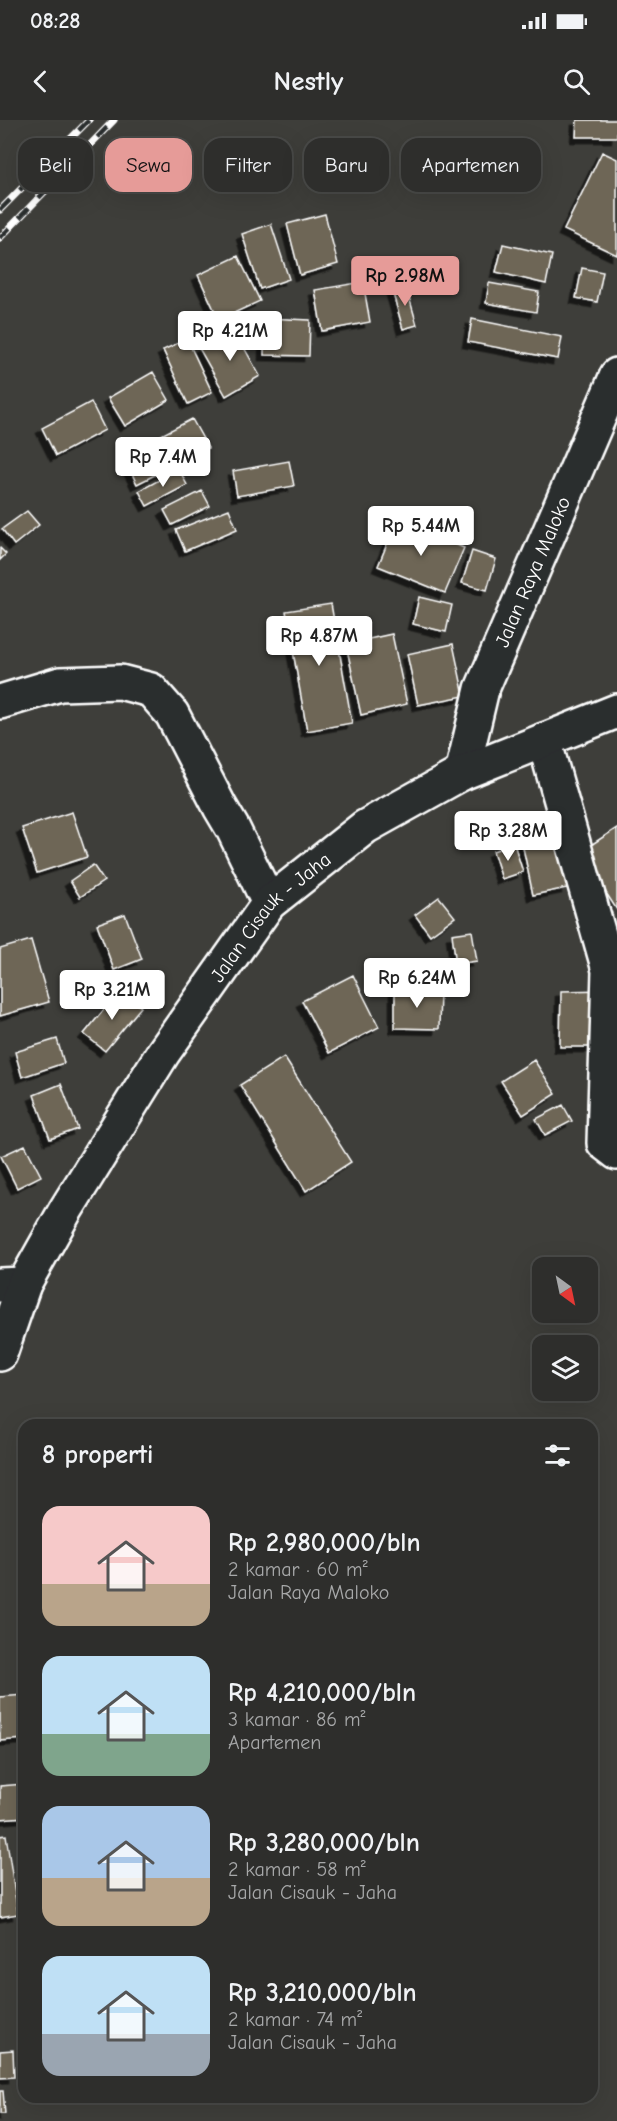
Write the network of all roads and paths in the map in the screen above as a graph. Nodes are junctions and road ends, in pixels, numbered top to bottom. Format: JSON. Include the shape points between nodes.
{"nodes":[{"id":1,"x":617,"y":375,"type":"edge"},
{"id":2,"x":0,"y":702,"type":"edge"},
{"id":3,"x":617,"y":711,"type":"edge"},
{"id":4,"x":544,"y":740,"type":"junction"},
{"id":5,"x":462,"y":773,"type":"junction"},
{"id":6,"x":269,"y":903,"type":"junction"},
{"id":7,"x":617,"y":1154,"type":"edge"},
{"id":8,"x":12,"y":1284,"type":"edge"},
{"id":9,"x":0,"y":1354,"type":"edge"}],
"edges":[{"from":1,"to":5,"type":"street","name":"Jalan Raya Maloko","via":[[482,689]]},
{"from":2,"to":6,"type":"street","via":[[60,684],[120,682],[151,690],[172,714]]},
{"from":3,"to":4,"type":"street","name":"Jalan Cisauk - Jaha"},
{"from":4,"to":5,"type":"street","name":"Jalan Cisauk - Jaha"},
{"from":4,"to":7,"type":"street","via":[[609,970],[604,1143]]},
{"from":5,"to":6,"type":"street","name":"Jalan Cisauk - Jaha","via":[[365,827]]},
{"from":6,"to":8,"type":"street","name":"Jalan Cisauk - Jaha","via":[[163,1053],[65,1211]]},
{"from":8,"to":9,"type":"street","name":"Jalan Cisauk - Jaha"}]}
